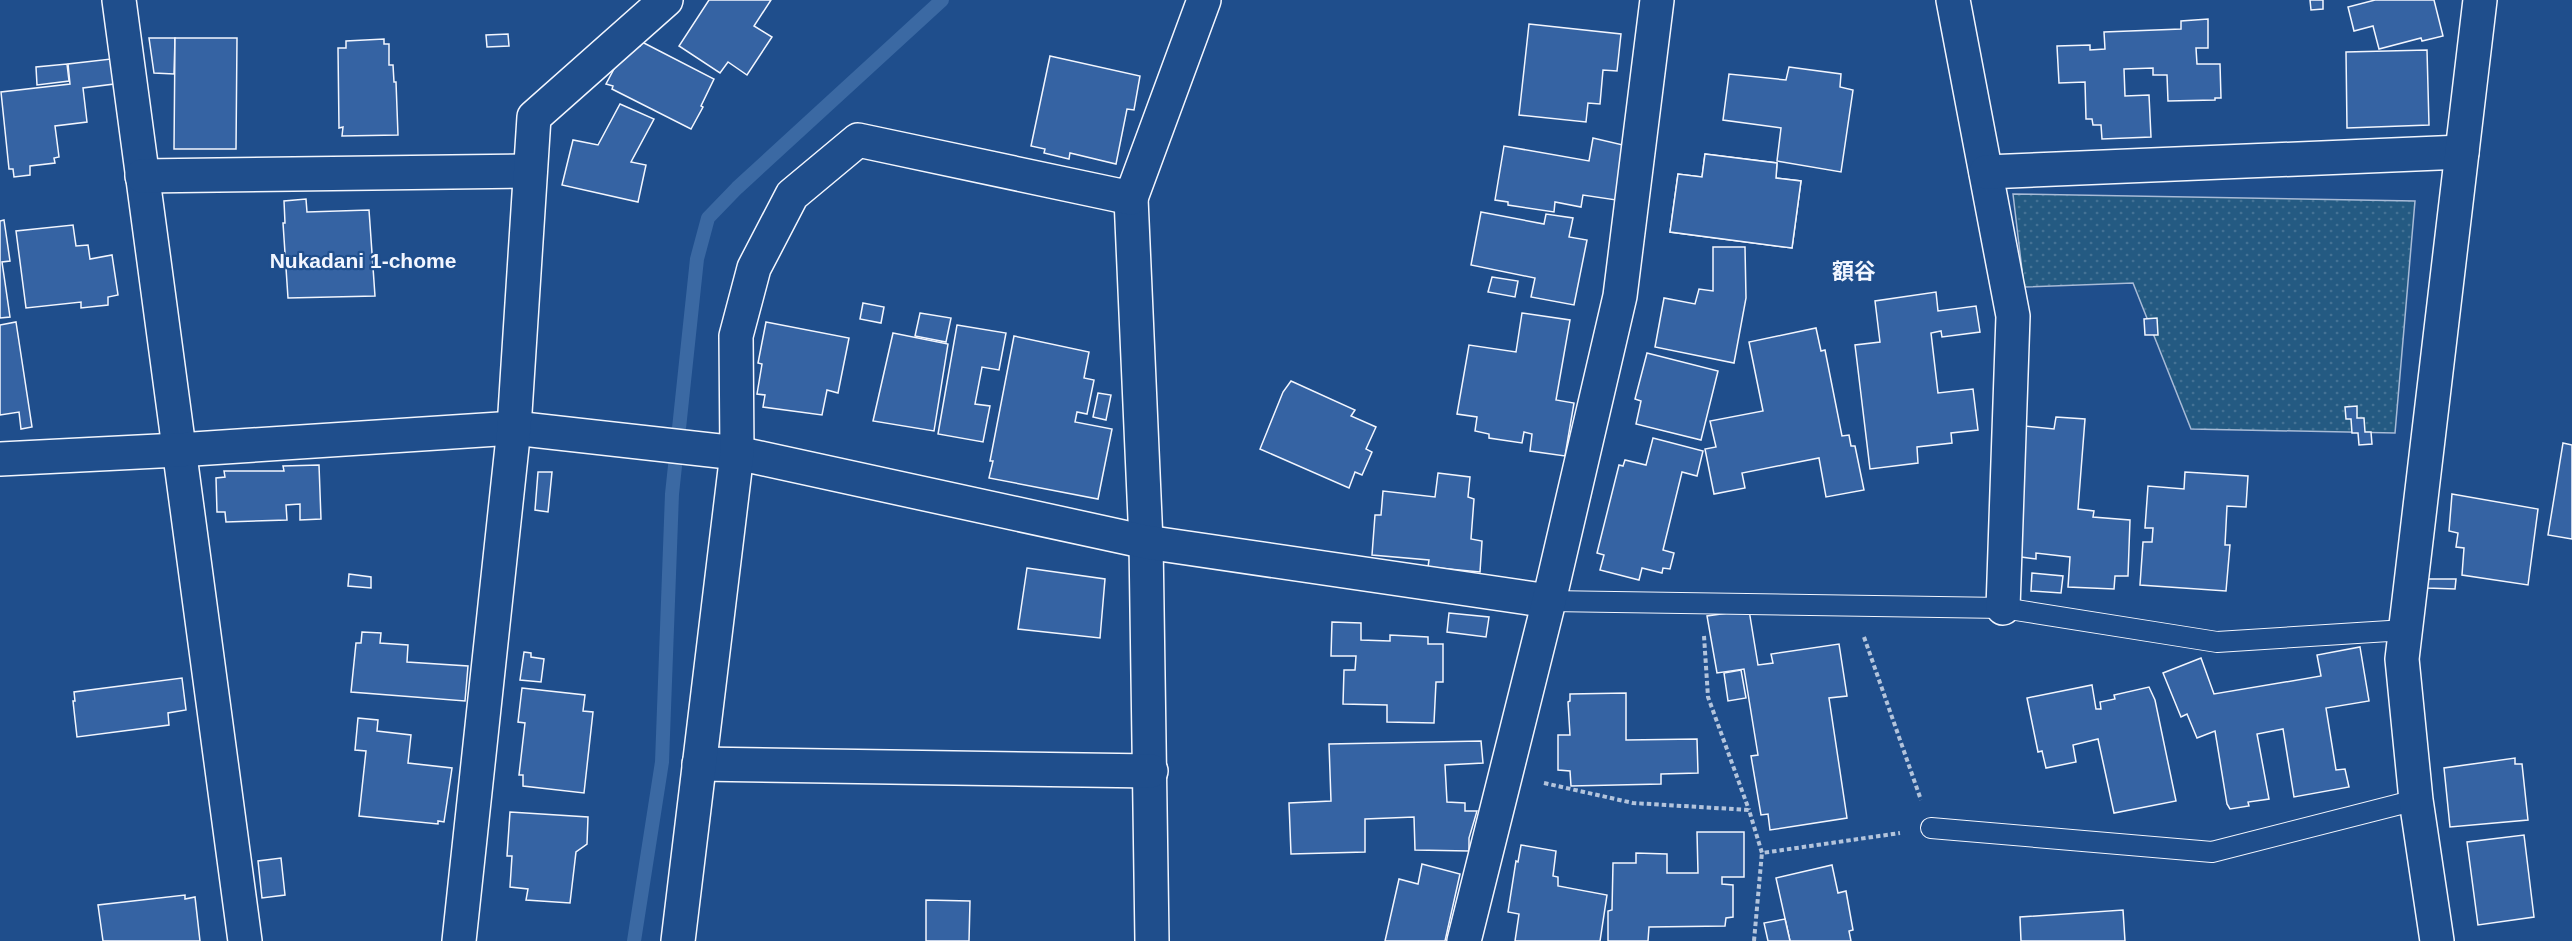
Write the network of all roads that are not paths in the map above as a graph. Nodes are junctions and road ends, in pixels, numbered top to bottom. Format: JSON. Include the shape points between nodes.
{"nodes":[{"id":1,"x":119,"y":0,"type":"edge"},
{"id":2,"x":666,"y":0,"type":"edge"},
{"id":3,"x":1204,"y":0,"type":"edge"},
{"id":4,"x":1658,"y":0,"type":"edge"},
{"id":5,"x":1953,"y":0,"type":"edge"},
{"id":6,"x":2480,"y":0,"type":"edge"},
{"id":7,"x":2462,"y":153,"type":"junction"},
{"id":8,"x":530,"y":171,"type":"junction"},
{"id":9,"x":1986,"y":172,"type":"junction"},
{"id":10,"x":142,"y":176,"type":"junction"},
{"id":11,"x":1131,"y":198,"type":"junction"},
{"id":12,"x":514,"y":428,"type":"junction"},
{"id":13,"x":178,"y":450,"type":"junction"},
{"id":14,"x":725,"y":451,"type":"junction"},
{"id":15,"x":0,"y":459,"type":"edge"},
{"id":16,"x":1146,"y":542,"type":"junction"},
{"id":17,"x":1549,"y":601,"type":"junction"},
{"id":18,"x":2003,"y":608,"type":"junction"},
{"id":19,"x":2404,"y":630,"type":"junction"},
{"id":20,"x":699,"y":764,"type":"junction"},
{"id":21,"x":1151,"y":771,"type":"junction"},
{"id":22,"x":2416,"y":800,"type":"junction"},
{"id":23,"x":1931,"y":828,"type":"road end"},
{"id":24,"x":245,"y":941,"type":"edge"},
{"id":25,"x":459,"y":941,"type":"edge"},
{"id":26,"x":678,"y":941,"type":"edge"},
{"id":27,"x":1152,"y":941,"type":"edge"},
{"id":28,"x":1464,"y":941,"type":"edge"},
{"id":29,"x":2437,"y":941,"type":"edge"}],
"edges":[{"from":1,"to":10,"type":"street"},
{"from":2,"to":8,"type":"street","via":[[534,117]]},
{"from":3,"to":11,"type":"street"},
{"from":4,"to":17,"type":"street","via":[[1620,296]]},
{"from":5,"to":9,"type":"street"},
{"from":6,"to":7,"type":"street"},
{"from":7,"to":9,"type":"street"},
{"from":7,"to":19,"type":"street"},
{"from":8,"to":10,"type":"street"},
{"from":8,"to":12,"type":"street"},
{"from":9,"to":18,"type":"street","via":[[2013,316]]},
{"from":10,"to":13,"type":"street"},
{"from":11,"to":14,"type":"street","via":[[858,140],[792,195],[754,268],[736,336]]},
{"from":11,"to":16,"type":"street"},
{"from":12,"to":13,"type":"street"},
{"from":12,"to":14,"type":"street"},
{"from":12,"to":25,"type":"street"},
{"from":13,"to":15,"type":"street"},
{"from":13,"to":24,"type":"street"},
{"from":14,"to":16,"type":"street"},
{"from":14,"to":20,"type":"street"},
{"from":16,"to":17,"type":"street"},
{"from":16,"to":21,"type":"street"},
{"from":17,"to":18,"type":"lane"},
{"from":17,"to":28,"type":"street"},
{"from":18,"to":19,"type":"lane","via":[[2217,642]]},
{"from":19,"to":22,"type":"street","via":[[2402,659]]},
{"from":20,"to":21,"type":"street"},
{"from":20,"to":26,"type":"street"},
{"from":21,"to":27,"type":"street"},
{"from":22,"to":23,"type":"lane","via":[[2212,852]]},
{"from":22,"to":29,"type":"street"}]}
